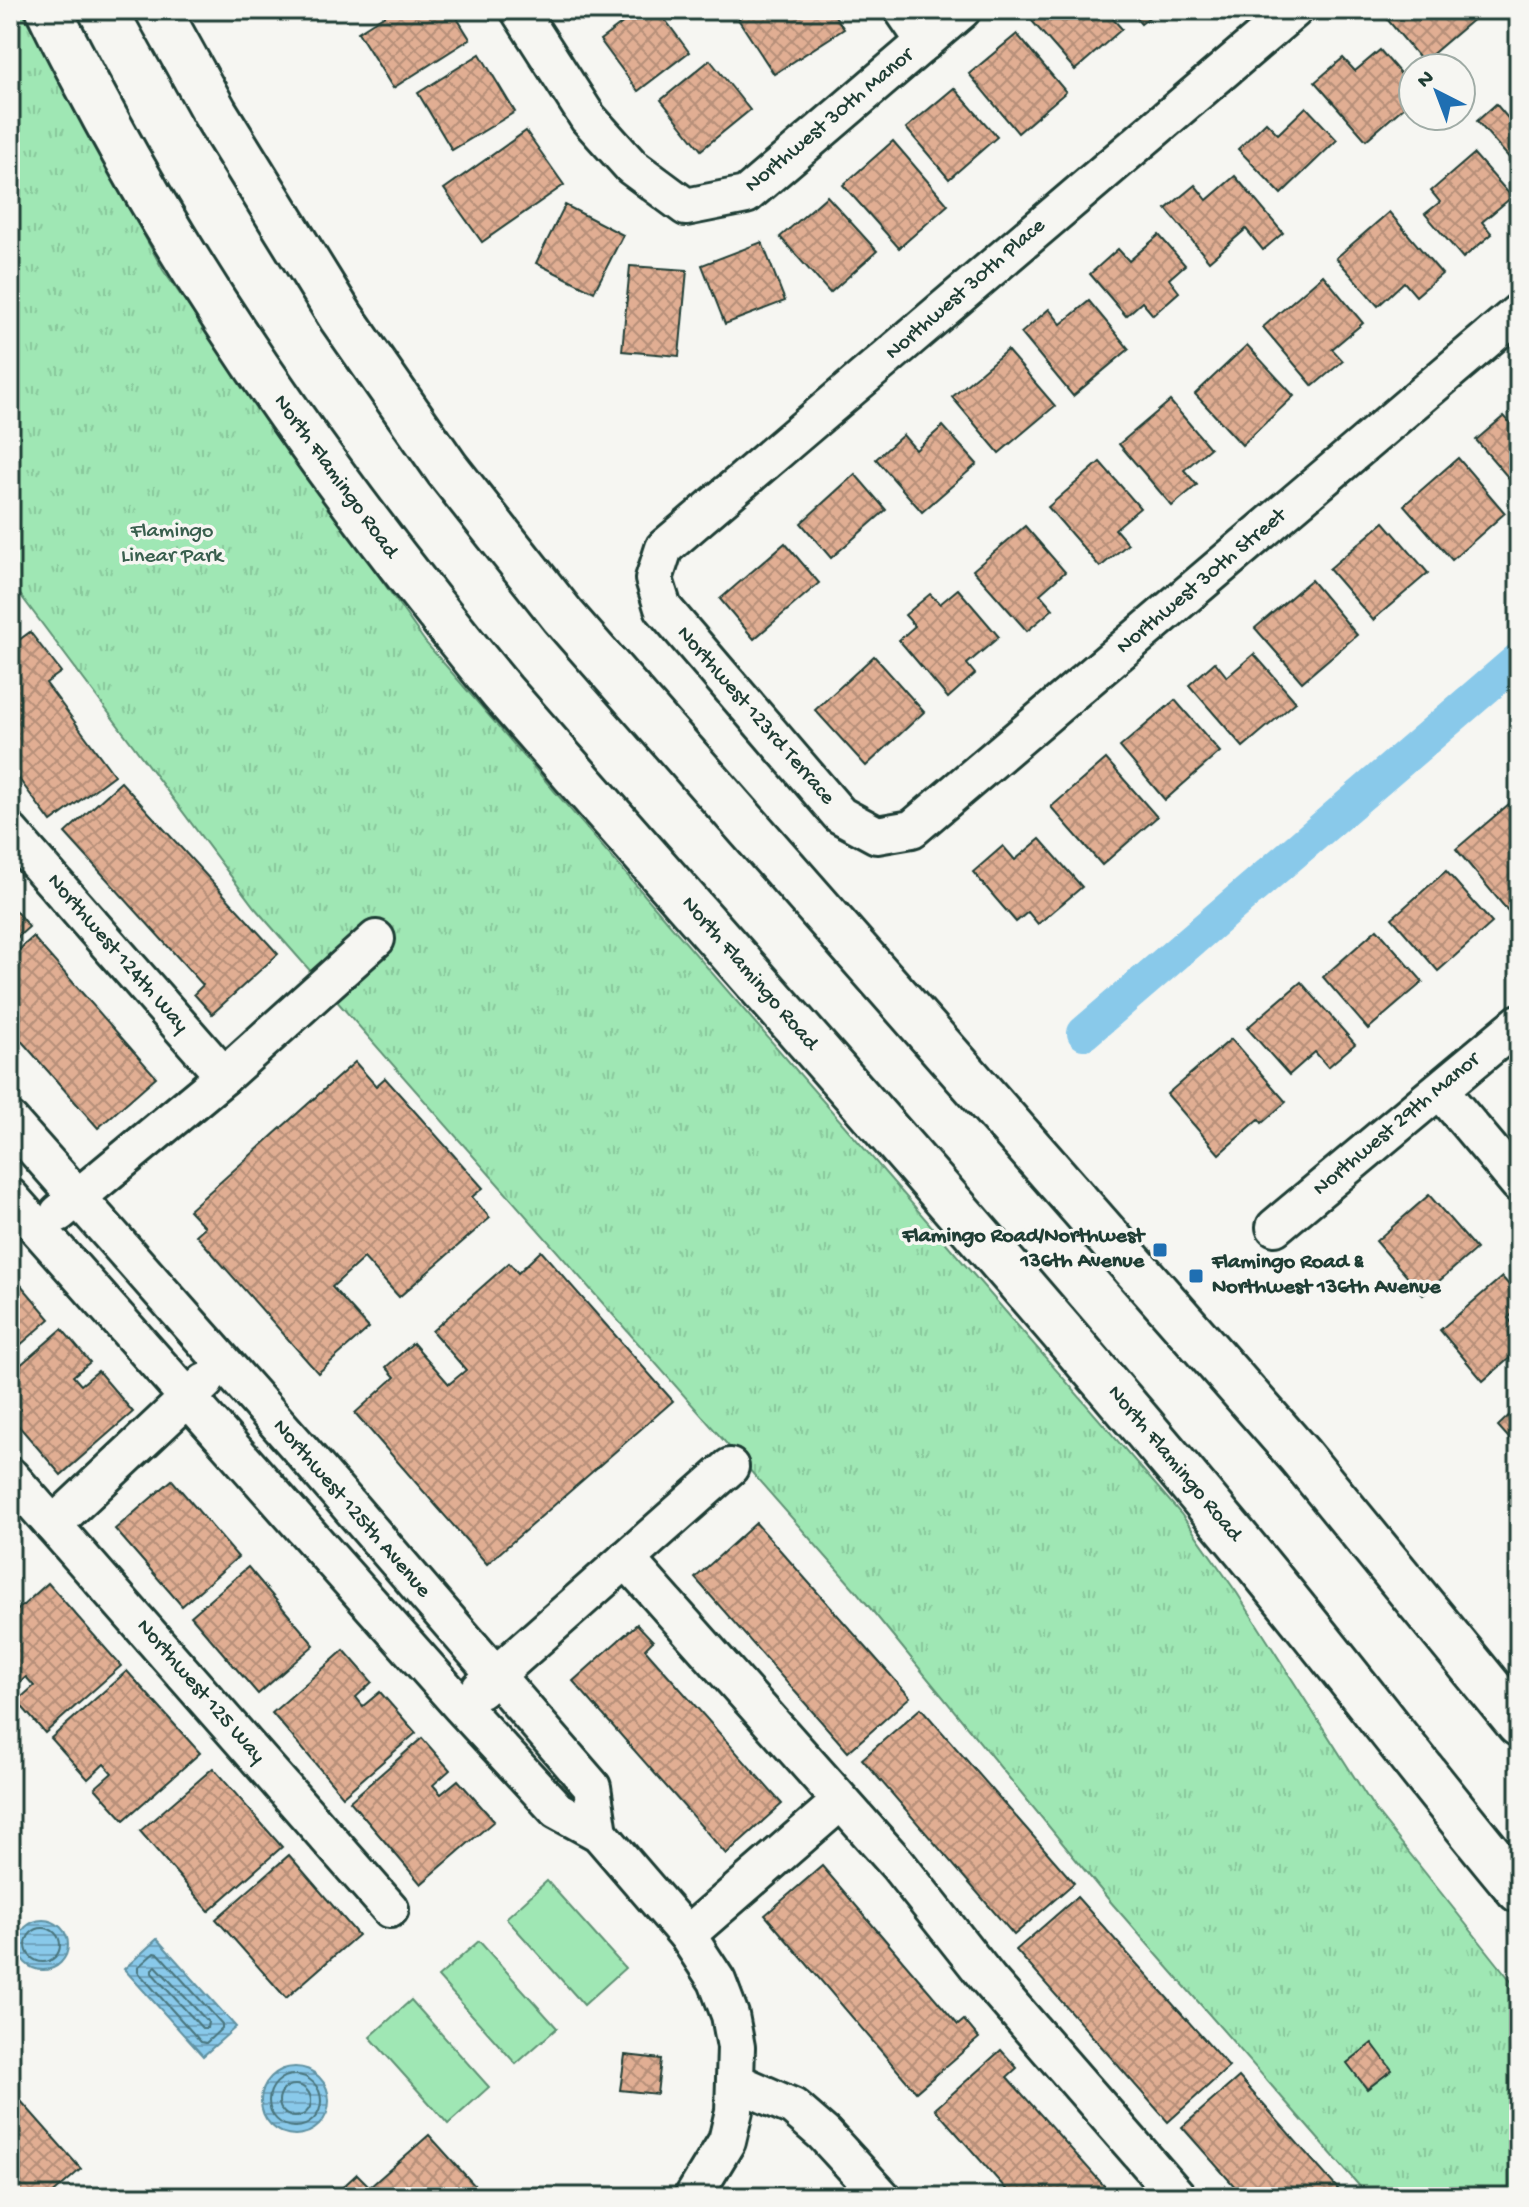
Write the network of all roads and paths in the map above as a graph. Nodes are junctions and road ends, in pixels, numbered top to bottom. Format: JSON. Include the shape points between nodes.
{"nodes":[{"id":1,"x":49,"y":10,"type":"edge"},
{"id":2,"x":158,"y":10,"type":"edge"},
{"id":3,"x":519,"y":10,"type":"edge"},
{"id":4,"x":903,"y":10,"type":"edge"},
{"id":5,"x":962,"y":10,"type":"edge"},
{"id":6,"x":1294,"y":10,"type":"edge"},
{"id":7,"x":925,"y":42,"type":"junction"},
{"id":8,"x":1519,"y":312,"type":"edge"},
{"id":9,"x":654,"y":579,"type":"joint"},
{"id":10,"x":10,"y":832,"type":"edge"},
{"id":11,"x":877,"y":835,"type":"joint"},
{"id":12,"x":376,"y":939,"type":"dead end"},
{"id":13,"x":1519,"y":1023,"type":"edge"},
{"id":14,"x":224,"y":1076,"type":"junction"},
{"id":15,"x":1440,"y":1090,"type":"junction"},
{"id":16,"x":10,"y":1121,"type":"edge"},
{"id":17,"x":1519,"y":1184,"type":"edge"},
{"id":18,"x":10,"y":1197,"type":"edge"},
{"id":19,"x":78,"y":1198,"type":"junction"},
{"id":20,"x":1275,"y":1227,"type":"dead end"},
{"id":21,"x":39,"y":1230,"type":"junction"},
{"id":22,"x":225,"y":1366,"type":"junction"},
{"id":23,"x":188,"y":1396,"type":"junction"},
{"id":24,"x":730,"y":1467,"type":"dead end"},
{"id":25,"x":10,"y":1476,"type":"edge"},
{"id":26,"x":53,"y":1525,"type":"junction"},
{"id":27,"x":626,"y":1559,"type":"junction"},
{"id":28,"x":496,"y":1675,"type":"junction"},
{"id":29,"x":461,"y":1706,"type":"junction"},
{"id":30,"x":1519,"y":1724,"type":"edge"},
{"id":31,"x":840,"y":1802,"type":"junction"},
{"id":32,"x":599,"y":1833,"type":"junction"},
{"id":33,"x":1519,"y":1890,"type":"edge"},
{"id":34,"x":390,"y":1909,"type":"dead end"},
{"id":35,"x":687,"y":1935,"type":"junction"},
{"id":36,"x":736,"y":2082,"type":"junction"},
{"id":37,"x":693,"y":2197,"type":"edge"},
{"id":38,"x":882,"y":2197,"type":"edge"},
{"id":39,"x":1178,"y":2197,"type":"edge"}],
"edges":[{"from":1,"to":33,"type":"highway","name":"North Flamingo Road","via":[[149,198],[255,367],[426,600],[1225,1523]]},
{"from":2,"to":30,"type":"highway","via":[[341,317],[447,469],[543,591],[1300,1456]]},
{"from":3,"to":7,"type":"street","name":"Northwest 30th Manor","via":[[588,118],[632,167],[686,207],[746,195]]},
{"from":4,"to":7,"type":"street"},
{"from":5,"to":7,"type":"street","name":"Northwest 30th Manor"},
{"from":6,"to":9,"type":"street","name":"Northwest 30th Place","via":[[664,548]]},
{"from":8,"to":11,"type":"street","name":"Northwest 30th Street","via":[[912,829]]},
{"from":9,"to":11,"type":"street","name":"Northwest 123rd Terrace","via":[[663,608],[840,815]]},
{"from":10,"to":14,"type":"street","name":"Northwest 124th Way"},
{"from":12,"to":14,"type":"street"},
{"from":13,"to":15,"type":"street","name":"Northwest 29th Manor"},
{"from":14,"to":19,"type":"street"},
{"from":15,"to":17,"type":"street"},
{"from":15,"to":20,"type":"street","name":"Northwest 29th Manor"},
{"from":16,"to":19,"type":"street","name":"Northwest 125th Avenue"},
{"from":18,"to":21,"type":"street"},
{"from":19,"to":21,"type":"street"},
{"from":19,"to":22,"type":"street","name":"Northwest 125th Avenue"},
{"from":21,"to":23,"type":"street"},
{"from":22,"to":23,"type":"street"},
{"from":22,"to":28,"type":"street","name":"Northwest 125th Avenue"},
{"from":23,"to":26,"type":"street"},
{"from":23,"to":29,"type":"street"},
{"from":24,"to":27,"type":"street"},
{"from":25,"to":26,"type":"street","name":"Northwest 125 Way"},
{"from":26,"to":34,"type":"street","name":"Northwest 125 Way"},
{"from":27,"to":28,"type":"street"},
{"from":27,"to":31,"type":"street"},
{"from":28,"to":29,"type":"street"},
{"from":28,"to":32,"type":"street","name":"Northwest 125th Avenue","via":[[592,1787]]},
{"from":29,"to":32,"type":"street","via":[[557,1810]]},
{"from":31,"to":35,"type":"street"},
{"from":31,"to":39,"type":"street"},
{"from":32,"to":35,"type":"street"},
{"from":35,"to":36,"type":"street","via":[[717,1981],[730,2015]]},
{"from":36,"to":37,"type":"street","via":[[727,2141]]},
{"from":36,"to":38,"type":"street","via":[[793,2107]]}]}
